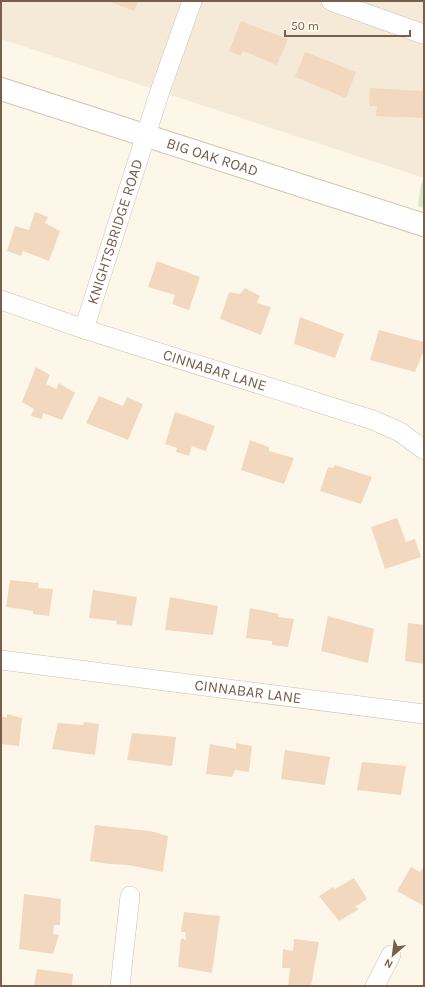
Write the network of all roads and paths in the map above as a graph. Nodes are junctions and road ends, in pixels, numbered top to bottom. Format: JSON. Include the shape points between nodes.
{"nodes":[{"id":1,"x":192,"y":1,"type":"edge"},
{"id":2,"x":331,"y":1,"type":"edge"},
{"id":3,"x":423,"y":34,"type":"edge"},
{"id":4,"x":1,"y":89,"type":"edge"},
{"id":5,"x":145,"y":135,"type":"junction"},
{"id":6,"x":424,"y":226,"type":"edge"},
{"id":7,"x":1,"y":300,"type":"edge"},
{"id":8,"x":84,"y":329,"type":"junction"},
{"id":9,"x":424,"y":450,"type":"edge"},
{"id":10,"x":1,"y":660,"type":"edge"},
{"id":11,"x":424,"y":714,"type":"edge"},
{"id":12,"x":130,"y":896,"type":"dead end"},
{"id":13,"x":391,"y":955,"type":"dead end"},
{"id":14,"x":120,"y":986,"type":"edge"},
{"id":15,"x":375,"y":986,"type":"edge"}],
"edges":[{"from":1,"to":5,"type":"street","name":"KNIGHTSBRIDGE ROAD"},
{"from":2,"to":3,"type":"street"},
{"from":4,"to":5,"type":"street","name":"BIG OAK ROAD"},
{"from":5,"to":6,"type":"street","name":"BIG OAK ROAD"},
{"from":5,"to":8,"type":"street","name":"KNIGHTSBRIDGE ROAD"},
{"from":7,"to":8,"type":"street","name":"CINNABAR LANE"},
{"from":8,"to":9,"type":"street","name":"CINNABAR LANE","via":[[373,420],[400,432]]},
{"from":10,"to":11,"type":"street","name":"CINNABAR LANE"},
{"from":12,"to":14,"type":"street"},
{"from":13,"to":15,"type":"street"}]}
